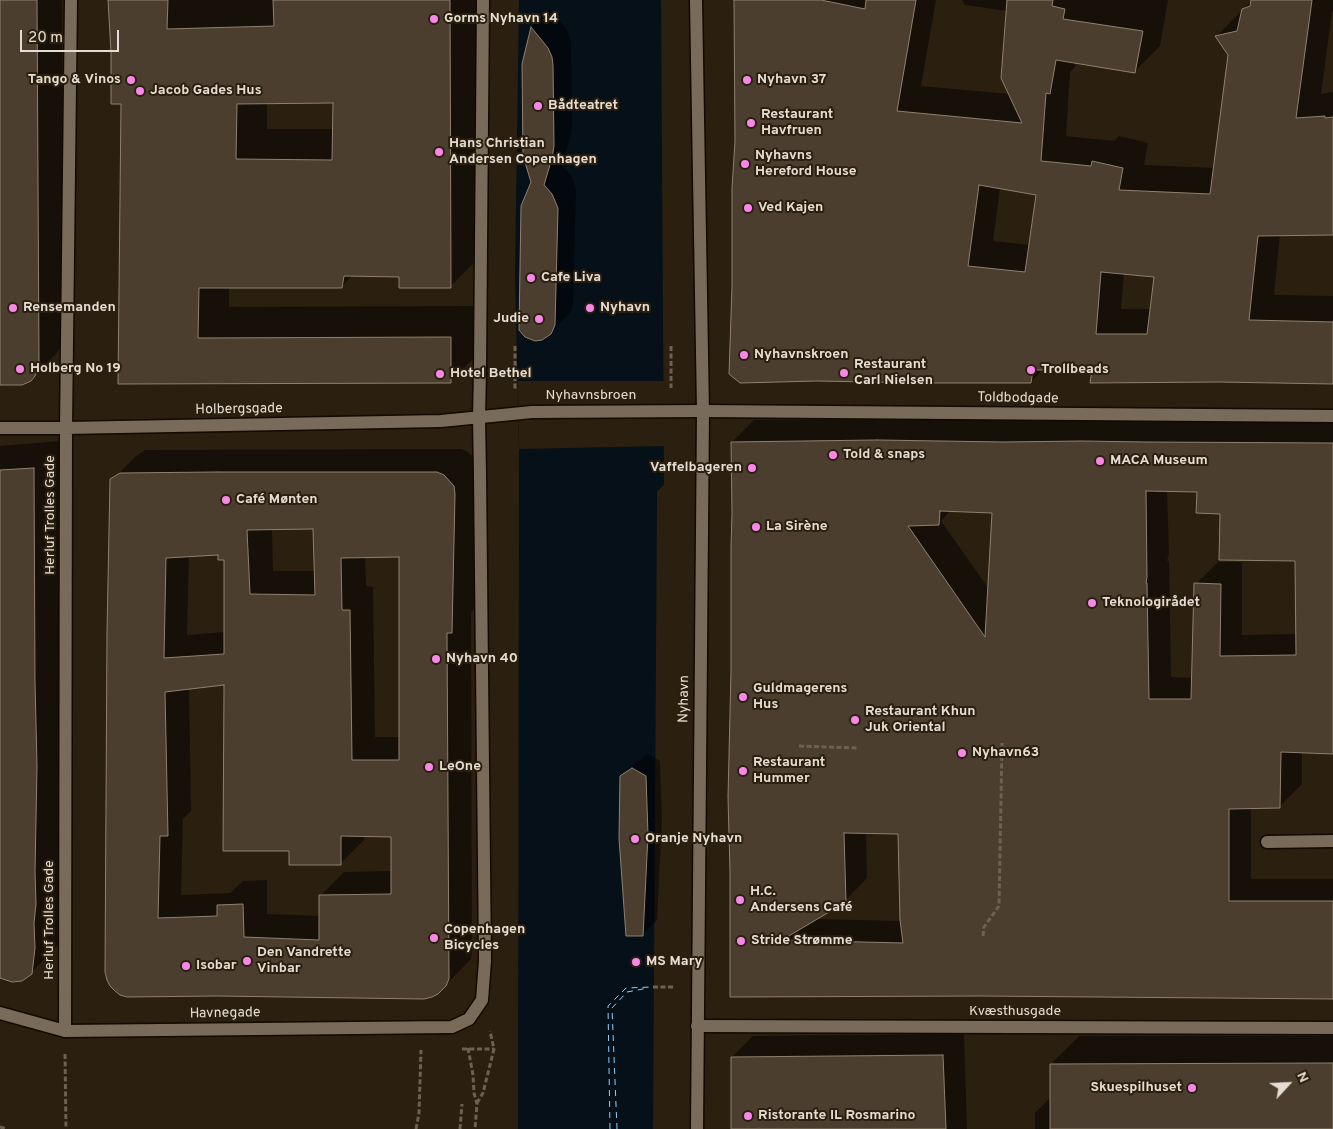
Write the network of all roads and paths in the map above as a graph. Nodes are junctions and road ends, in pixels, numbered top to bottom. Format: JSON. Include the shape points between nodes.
{"nodes":[{"id":1,"x":71,"y":0,"type":"edge"},
{"id":2,"x":483,"y":0,"type":"edge"},
{"id":3,"x":696,"y":0,"type":"edge"},
{"id":4,"x":515,"y":346,"type":"dead end"},
{"id":5,"x":670,"y":346,"type":"dead end"},
{"id":6,"x":668,"y":411,"type":"junction"},
{"id":7,"x":703,"y":411,"type":"junction"},
{"id":8,"x":517,"y":412,"type":"junction"},
{"id":9,"x":1333,"y":416,"type":"edge"},
{"id":10,"x":479,"y":418,"type":"junction"},
{"id":11,"x":0,"y":428,"type":"edge"},
{"id":12,"x":66,"y":428,"type":"junction"},
{"id":13,"x":1002,"y":743,"type":"dead end"},
{"id":14,"x":799,"y":746,"type":"dead end"},
{"id":15,"x":859,"y":748,"type":"dead end"},
{"id":16,"x":1267,"y":842,"type":"dead end"},
{"id":17,"x":1333,"y":842,"type":"edge"},
{"id":18,"x":983,"y":936,"type":"dead end"},
{"id":19,"x":0,"y":1013,"type":"edge"},
{"id":20,"x":697,"y":1026,"type":"junction"},
{"id":21,"x":421,"y":1027,"type":"junction"},
{"id":22,"x":1333,"y":1028,"type":"edge"},
{"id":23,"x":65,"y":1031,"type":"junction"},
{"id":24,"x":462,"y":1104,"type":"dead end"},
{"id":25,"x":477,"y":1104,"type":"junction"},
{"id":26,"x":0,"y":1127,"type":"edge"},
{"id":27,"x":7,"y":1129,"type":"edge"},
{"id":28,"x":66,"y":1129,"type":"edge"},
{"id":29,"x":416,"y":1129,"type":"edge"},
{"id":30,"x":460,"y":1129,"type":"edge"},
{"id":31,"x":475,"y":1129,"type":"edge"},
{"id":32,"x":697,"y":1129,"type":"edge"}],
"edges":[{"from":1,"to":12,"type":"street","name":"Herluf Trolles Gade"},
{"from":2,"to":10,"type":"street"},
{"from":3,"to":7,"type":"street","name":"Nyhavn"},
{"from":4,"to":8,"type":"path"},
{"from":5,"to":6,"type":"path"},
{"from":6,"to":7,"type":"street","name":"Nyhavnsbroen"},
{"from":6,"to":8,"type":"street","name":"Nyhavnsbroen"},
{"from":7,"to":9,"type":"street","name":"Toldbodgade"},
{"from":7,"to":20,"type":"street","name":"Nyhavn"},
{"from":8,"to":10,"type":"street","name":"Nyhavnsbroen"},
{"from":10,"to":12,"type":"street","name":"Holbergsgade"},
{"from":10,"to":21,"type":"street","name":"Havnegade","via":[[485,961],[482,1000],[469,1019],[452,1027]]},
{"from":11,"to":12,"type":"street","name":"Holbergsgade"},
{"from":12,"to":23,"type":"street","name":"Herluf Trolles Gade"},
{"from":13,"to":18,"type":"path","via":[[999,906],[984,927]]},
{"from":14,"to":15,"type":"path"},
{"from":16,"to":17,"type":"street"},
{"from":19,"to":23,"type":"street","name":"Havnegade"},
{"from":20,"to":22,"type":"street","name":"Kvæsthusgade"},
{"from":20,"to":32,"type":"street","name":"Nyhavn"},
{"from":21,"to":23,"type":"street","name":"Havnegade"},
{"from":21,"to":29,"type":"path","via":[[420,1113]]},
{"from":23,"to":28,"type":"path"},
{"from":24,"to":30,"type":"path"},
{"from":25,"to":25,"type":"path","via":[[483,1093],[494,1049],[468,1049]]},
{"from":25,"to":31,"type":"path"},
{"from":26,"to":27,"type":"path"}]}
